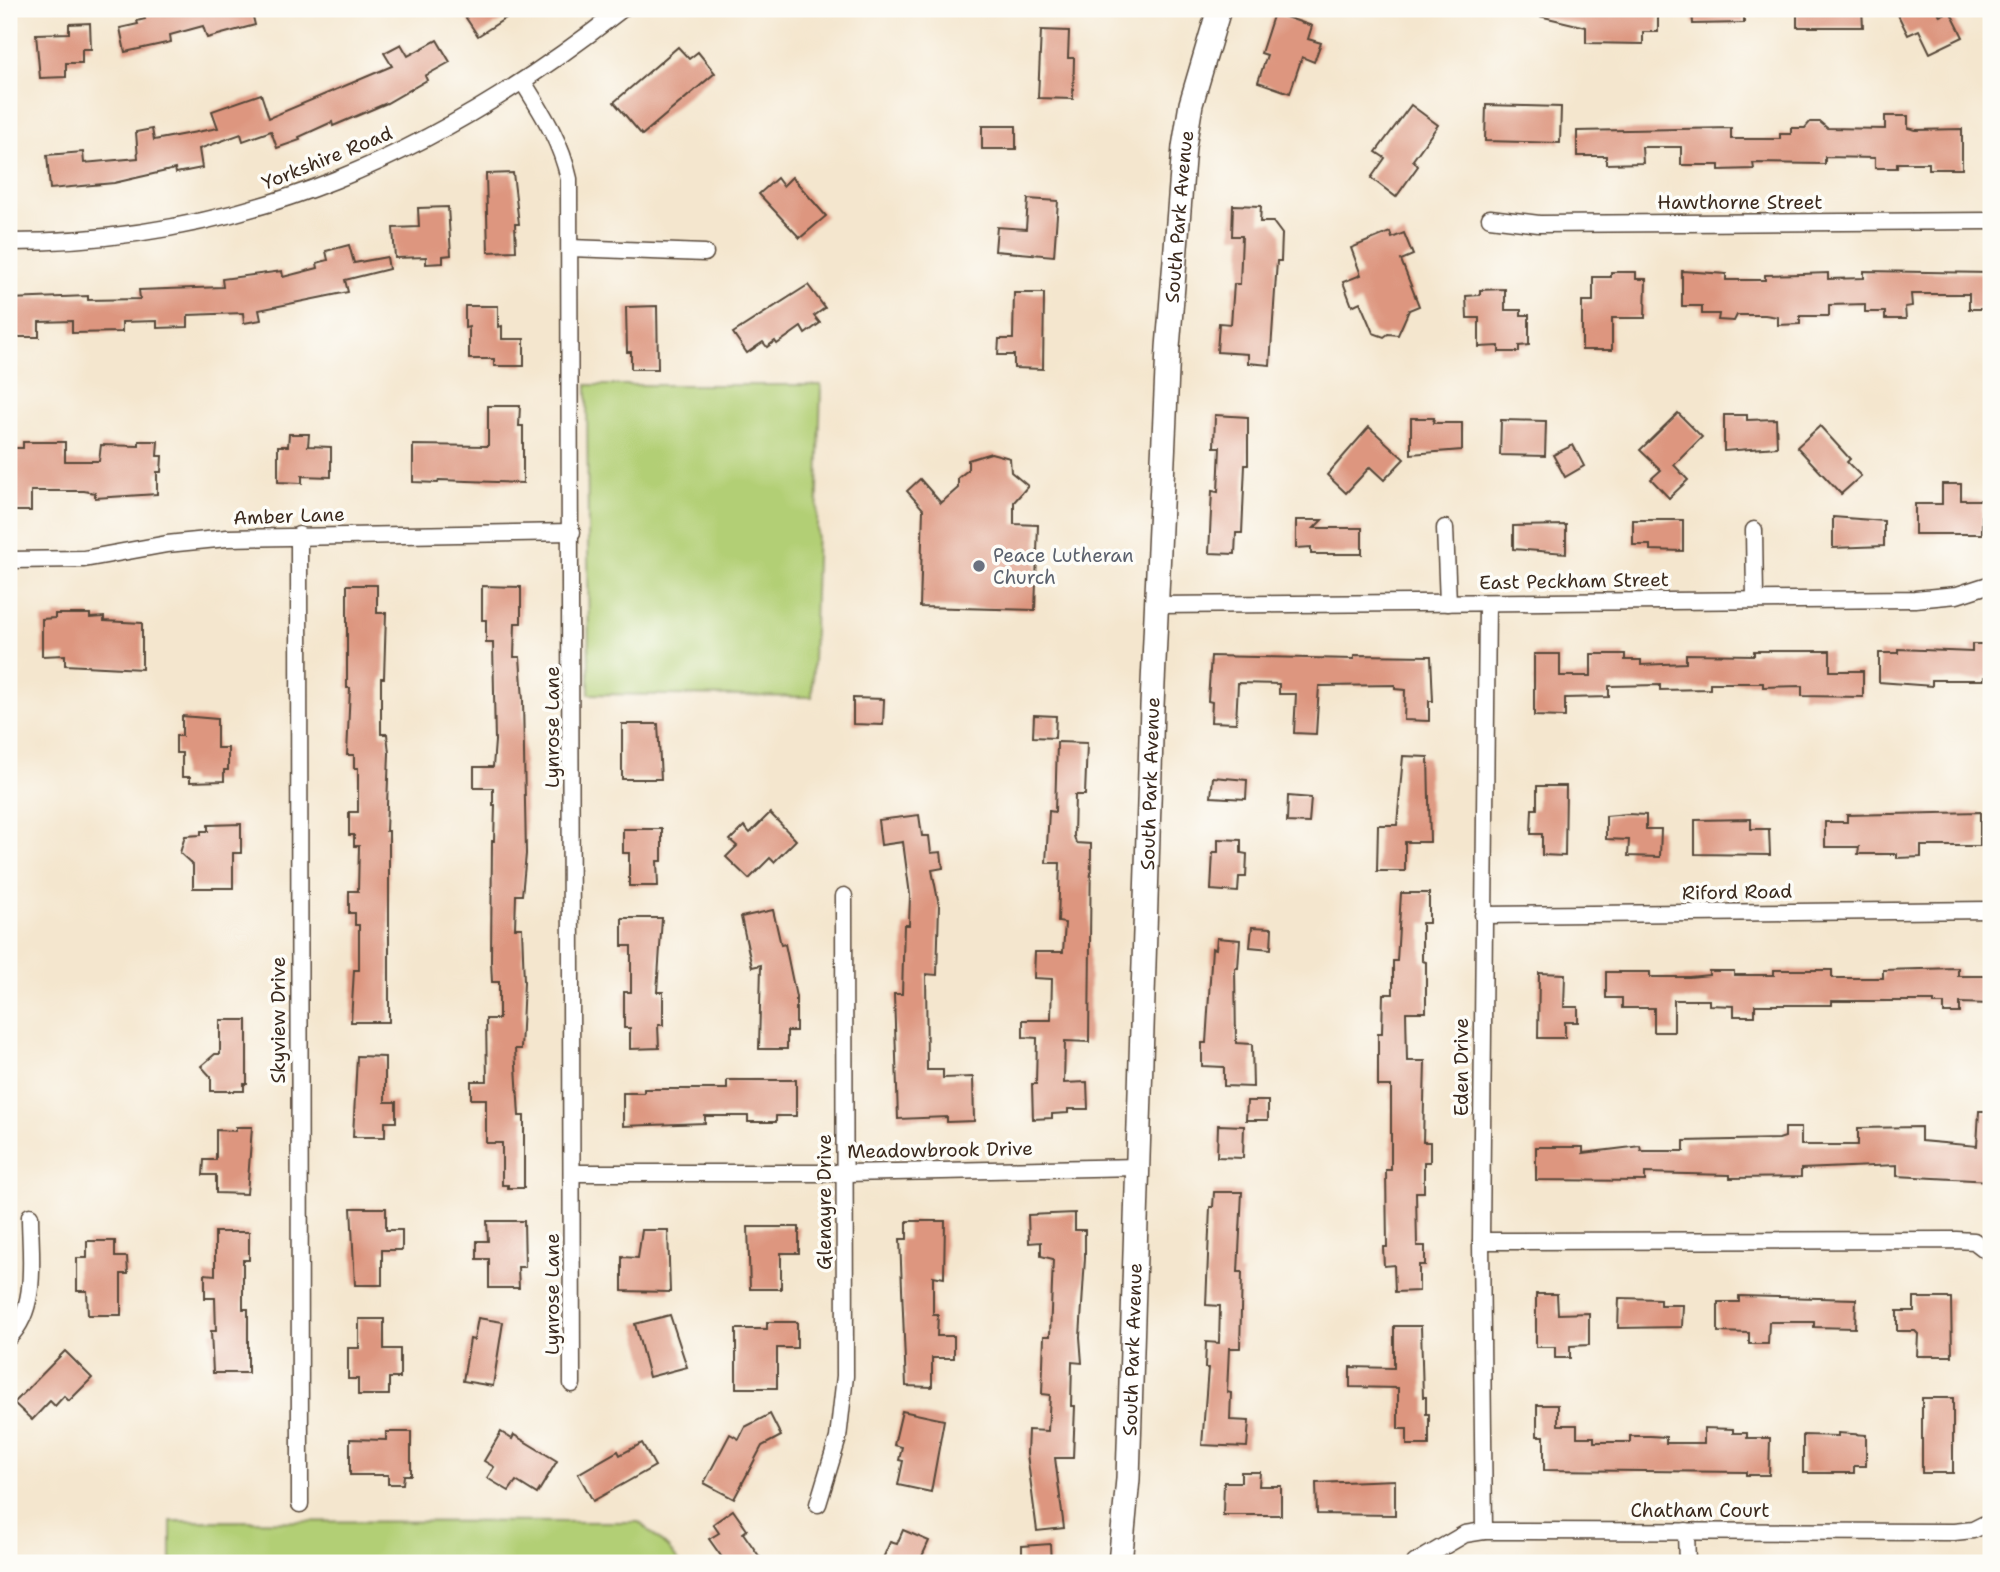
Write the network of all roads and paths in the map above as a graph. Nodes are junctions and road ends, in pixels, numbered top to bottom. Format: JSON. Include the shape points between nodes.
{"nodes":[{"id":1,"x":622,"y":9,"type":"edge"},
{"id":2,"x":1219,"y":9,"type":"edge"},
{"id":3,"x":523,"y":82,"type":"junction"},
{"id":4,"x":1489,"y":218,"type":"dead end"},
{"id":5,"x":1991,"y":221,"type":"edge"},
{"id":6,"x":9,"y":242,"type":"edge"},
{"id":7,"x":570,"y":248,"type":"junction"},
{"id":8,"x":705,"y":253,"type":"dead end"},
{"id":9,"x":1446,"y":528,"type":"dead end"},
{"id":10,"x":1754,"y":530,"type":"dead end"},
{"id":11,"x":572,"y":532,"type":"junction"},
{"id":12,"x":299,"y":536,"type":"junction"},
{"id":13,"x":9,"y":559,"type":"edge"},
{"id":14,"x":1991,"y":584,"type":"edge"},
{"id":15,"x":1755,"y":599,"type":"junction"},
{"id":16,"x":1448,"y":603,"type":"junction"},
{"id":17,"x":1487,"y":603,"type":"junction"},
{"id":18,"x":1156,"y":605,"type":"junction"},
{"id":19,"x":844,"y":896,"type":"dead end"},
{"id":20,"x":1991,"y":910,"type":"edge"},
{"id":21,"x":1483,"y":915,"type":"junction"},
{"id":22,"x":1139,"y":1167,"type":"junction"},
{"id":23,"x":574,"y":1173,"type":"junction"},
{"id":24,"x":846,"y":1173,"type":"junction"},
{"id":25,"x":30,"y":1216,"type":"dead end"},
{"id":26,"x":1481,"y":1241,"type":"junction"},
{"id":27,"x":1991,"y":1254,"type":"edge"},
{"id":28,"x":9,"y":1336,"type":"edge"},
{"id":29,"x":572,"y":1384,"type":"dead end"},
{"id":30,"x":300,"y":1504,"type":"dead end"},
{"id":31,"x":818,"y":1504,"type":"dead end"},
{"id":32,"x":1991,"y":1521,"type":"edge"},
{"id":33,"x":1484,"y":1531,"type":"junction"},
{"id":34,"x":1686,"y":1531,"type":"junction"},
{"id":35,"x":1120,"y":1563,"type":"edge"},
{"id":36,"x":1415,"y":1563,"type":"edge"},
{"id":37,"x":1687,"y":1563,"type":"edge"}],
"edges":[{"from":1,"to":3,"type":"street","name":"Yorkshire Road"},
{"from":2,"to":18,"type":"main road","name":"South Park Avenue","via":[[1191,104],[1184,147],[1168,348]]},
{"from":3,"to":6,"type":"street","name":"Yorkshire Road","via":[[368,168],[285,200],[200,223],[112,237]]},
{"from":3,"to":7,"type":"street","name":"Lynrose Lane","via":[[564,153]]},
{"from":4,"to":5,"type":"street","name":"Hawthorne Street","via":[[1539,224]]},
{"from":7,"to":8,"type":"street"},
{"from":7,"to":11,"type":"street","name":"Lynrose Lane"},
{"from":9,"to":16,"type":"street"},
{"from":10,"to":15,"type":"street"},
{"from":11,"to":12,"type":"street","name":"Amber Lane"},
{"from":11,"to":23,"type":"street","name":"Lynrose Lane"},
{"from":12,"to":13,"type":"street","name":"Amber Lane","via":[[167,544],[84,559]]},
{"from":12,"to":30,"type":"street","name":"Skyview Drive"},
{"from":14,"to":15,"type":"street","name":"East Peckham Street","via":[[1957,595],[1915,599]]},
{"from":15,"to":17,"type":"street","name":"East Peckham Street"},
{"from":16,"to":17,"type":"street","name":"East Peckham Street"},
{"from":16,"to":18,"type":"street","name":"East Peckham Street"},
{"from":17,"to":21,"type":"street","name":"Eden Drive"},
{"from":18,"to":22,"type":"main road","name":"South Park Avenue"},
{"from":19,"to":24,"type":"street","name":"Glenayre Drive"},
{"from":20,"to":21,"type":"street","name":"Riford Road"},
{"from":21,"to":26,"type":"street","name":"Eden Drive"},
{"from":22,"to":24,"type":"street","name":"Meadowbrook Drive"},
{"from":22,"to":35,"type":"main road","name":"South Park Avenue","via":[[1128,1479]]},
{"from":23,"to":24,"type":"street","name":"Meadowbrook Drive"},
{"from":23,"to":29,"type":"street","name":"Lynrose Lane"},
{"from":24,"to":31,"type":"street","name":"Glenayre Drive","via":[[843,1407]]},
{"from":25,"to":28,"type":"street","via":[[30,1291],[18,1327]]},
{"from":26,"to":27,"type":"street","via":[[1956,1240],[1974,1241]]},
{"from":26,"to":33,"type":"street","name":"Eden Drive"},
{"from":32,"to":34,"type":"street","name":"Chatham Court","via":[[1954,1532]]},
{"from":33,"to":34,"type":"street","name":"Chatham Court"},
{"from":33,"to":36,"type":"street","name":"Chatham Court","via":[[1465,1534]]},
{"from":34,"to":37,"type":"street"}]}
